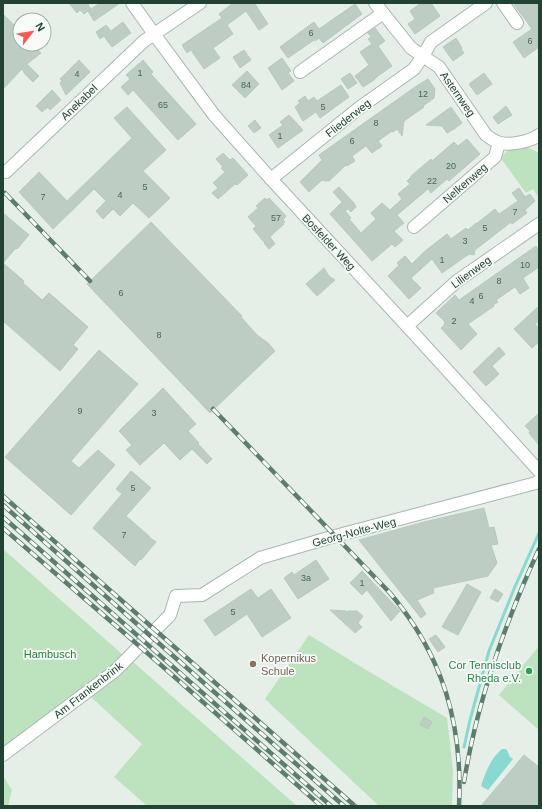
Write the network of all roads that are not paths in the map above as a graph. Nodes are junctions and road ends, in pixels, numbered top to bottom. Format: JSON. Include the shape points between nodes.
{"nodes":[{"id":1,"x":132,"y":3,"type":"edge"},
{"id":2,"x":200,"y":3,"type":"edge"},
{"id":3,"x":375,"y":3,"type":"edge"},
{"id":4,"x":486,"y":3,"type":"edge"},
{"id":5,"x":503,"y":3,"type":"edge"},
{"id":6,"x":383,"y":13,"type":"junction"},
{"id":7,"x":517,"y":23,"type":"dead end"},
{"id":8,"x":154,"y":34,"type":"junction"},
{"id":9,"x":423,"y":56,"type":"junction"},
{"id":10,"x":300,"y":72,"type":"dead end"},
{"id":11,"x":538,"y":139,"type":"edge"},
{"id":12,"x":499,"y":143,"type":"junction"},
{"id":13,"x":6,"y":172,"type":"dead end"},
{"id":14,"x":271,"y":179,"type":"junction"},
{"id":15,"x":539,"y":224,"type":"edge"},
{"id":16,"x":414,"y":227,"type":"dead end"},
{"id":17,"x":407,"y":326,"type":"junction"},
{"id":18,"x":539,"y":471,"type":"edge"},
{"id":19,"x":539,"y":481,"type":"edge"},
{"id":20,"x":176,"y":596,"type":"joint"},
{"id":21,"x":3,"y":755,"type":"edge"}],
"edges":[{"from":1,"to":8,"type":"street","name":"Bosfelder Weg"},
{"from":2,"to":8,"type":"street","name":"Anekabel"},
{"from":3,"to":6,"type":"street","name":"Asternweg"},
{"from":4,"to":9,"type":"street","name":"Fliederweg","via":[[431,42]]},
{"from":5,"to":7,"type":"street"},
{"from":6,"to":9,"type":"street","name":"Asternweg","via":[[410,48]]},
{"from":6,"to":10,"type":"street"},
{"from":8,"to":13,"type":"street","name":"Anekabel"},
{"from":8,"to":14,"type":"street","name":"Bosfelder Weg","via":[[214,115]]},
{"from":9,"to":12,"type":"street","name":"Asternweg","via":[[439,67],[486,135]]},
{"from":9,"to":14,"type":"street","name":"Fliederweg","via":[[414,69],[359,108]]},
{"from":11,"to":12,"type":"street"},
{"from":12,"to":16,"type":"street","name":"Nelkenweg","via":[[495,157]]},
{"from":14,"to":17,"type":"street","name":"Bosfelder Weg"},
{"from":15,"to":17,"type":"street","name":"Lilienweg","via":[[457,281]]},
{"from":17,"to":18,"type":"street","name":"Bosfelder Weg"},
{"from":19,"to":20,"type":"street","name":"Georg-Nolte-Weg","via":[[536,484],[260,558],[202,595]]},
{"from":20,"to":21,"type":"street","name":"Am Frankenbrink","via":[[170,614],[115,671]]}]}
